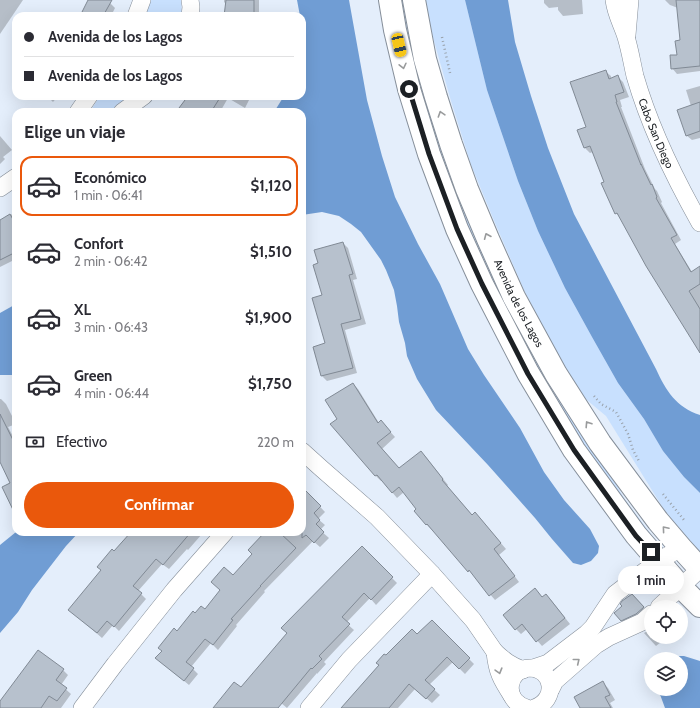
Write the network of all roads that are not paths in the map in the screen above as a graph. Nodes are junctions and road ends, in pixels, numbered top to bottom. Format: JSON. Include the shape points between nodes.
{"nodes":[{"id":1,"x":142,"y":0,"type":"edge"},
{"id":2,"x":190,"y":0,"type":"edge"},
{"id":3,"x":390,"y":0,"type":"edge"},
{"id":4,"x":414,"y":0,"type":"edge"},
{"id":5,"x":614,"y":0,"type":"edge"},
{"id":6,"x":630,"y":0,"type":"edge"},
{"id":7,"x":138,"y":12,"type":"edge"},
{"id":8,"x":190,"y":12,"type":"edge"},
{"id":9,"x":626,"y":38,"type":"junction"},
{"id":10,"x":138,"y":100,"type":"edge"},
{"id":11,"x":128,"y":108,"type":"edge"},
{"id":12,"x":12,"y":180,"type":"edge"},
{"id":13,"x":0,"y":188,"type":"edge"},
{"id":14,"x":700,"y":223,"type":"edge"},
{"id":15,"x":306,"y":455,"type":"edge"},
{"id":16,"x":221,"y":536,"type":"edge"},
{"id":17,"x":681,"y":548,"type":"junction"},
{"id":18,"x":658,"y":561,"type":"junction"},
{"id":19,"x":700,"y":569,"type":"edge"},
{"id":20,"x":432,"y":574,"type":"junction"},
{"id":21,"x":681,"y":587,"type":"junction"},
{"id":22,"x":667,"y":600,"type":"edge"},
{"id":23,"x":700,"y":606,"type":"edge"},
{"id":24,"x":644,"y":620,"type":"edge"},
{"id":25,"x":495,"y":652,"type":"junction"},
{"id":26,"x":528,"y":669,"type":"junction"},
{"id":27,"x":532,"y":703,"type":"edge"},
{"id":28,"x":82,"y":708,"type":"edge"},
{"id":29,"x":309,"y":708,"type":"edge"}],
"edges":[{"from":1,"to":7,"type":"street"},
{"from":2,"to":8,"type":"street"},
{"from":3,"to":18,"type":"street","one_way":true,"via":[[409,89],[429,154],[457,229],[482,284],[528,374],[574,450],[636,536]]},
{"from":17,"to":4,"type":"street","name":"Avenida de los Lagos","one_way":true,"via":[[600,443],[556,374],[514,297],[467,189],[451,144],[425,59]]},
{"from":5,"to":9,"type":"street","name":"Cabo San Diego","via":[[615,10]]},
{"from":6,"to":9,"type":"street","name":"Cabo San Diego"},
{"from":9,"to":14,"type":"street","name":"Cabo San Diego","via":[[651,121],[677,182]]},
{"from":10,"to":11,"type":"street"},
{"from":12,"to":13,"type":"street"},
{"from":15,"to":20,"type":"street","via":[[377,517]]},
{"from":16,"to":28,"type":"street","via":[[174,590]]},
{"from":17,"to":18,"type":"street"},
{"from":17,"to":19,"type":"street","name":"Avenida de los Lagos"},
{"from":18,"to":21,"type":"street"},
{"from":18,"to":26,"type":"street","via":[[616,594],[586,634],[548,663]]},
{"from":19,"to":21,"type":"street"},
{"from":20,"to":25,"type":"street","via":[[473,620]]},
{"from":20,"to":29,"type":"street","via":[[350,660]]},
{"from":21,"to":22,"type":"street"},
{"from":21,"to":23,"type":"street"},
{"from":27,"to":24,"type":"street","one_way":true,"via":[[596,645]]},
{"from":25,"to":26,"type":"street","via":[[513,666]]},
{"from":25,"to":27,"type":"street","one_way":true,"via":[[501,679]]},
{"from":26,"to":27,"type":"street","via":[[544,673],[550,683]]},
{"from":26,"to":27,"type":"street","via":[[517,673],[510,684],[510,691]]}]}
